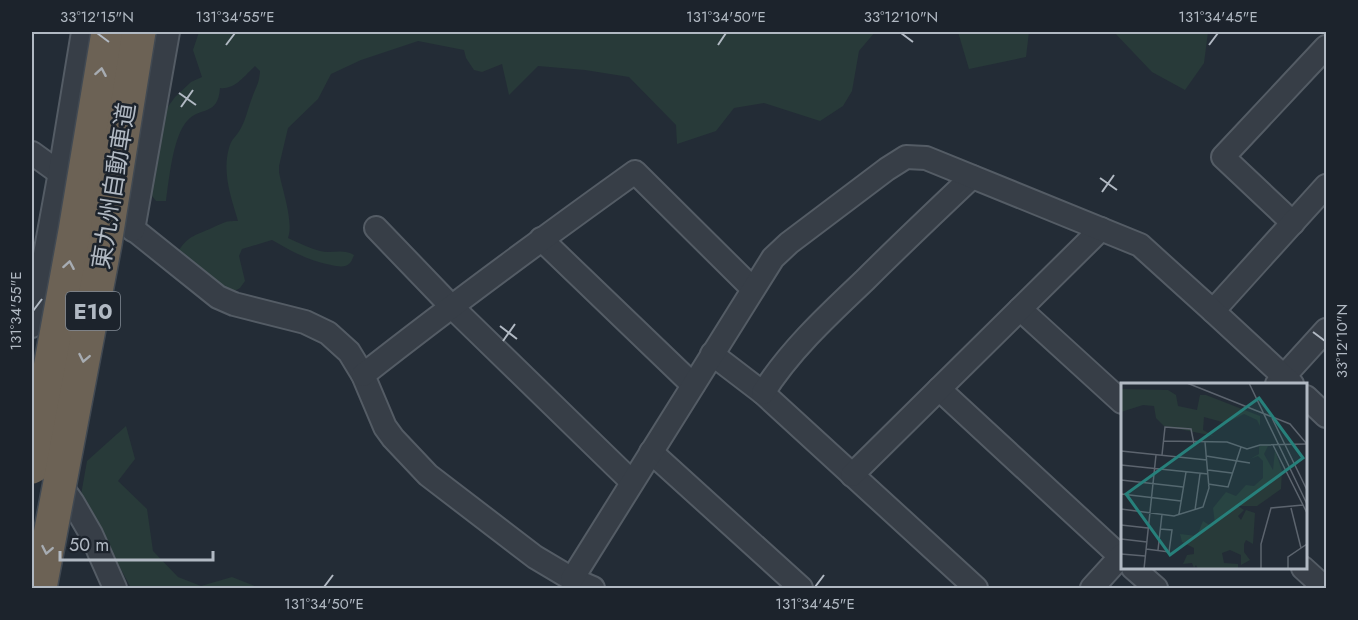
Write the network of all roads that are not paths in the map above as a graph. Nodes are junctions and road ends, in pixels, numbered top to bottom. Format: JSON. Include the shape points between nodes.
{"nodes":[{"id":1,"x":83,"y":32,"type":"edge"},
{"id":2,"x":108,"y":32,"type":"edge"},
{"id":3,"x":139,"y":32,"type":"edge"},
{"id":4,"x":168,"y":32,"type":"edge"},
{"id":5,"x":1326,"y":47,"type":"edge"},
{"id":6,"x":32,"y":153,"type":"edge"},
{"id":7,"x":60,"y":172,"type":"junction"},
{"id":8,"x":972,"y":177,"type":"junction"},
{"id":9,"x":1326,"y":186,"type":"edge"},
{"id":10,"x":1293,"y":223,"type":"junction"},
{"id":11,"x":376,"y":228,"type":"dead end"},
{"id":12,"x":1101,"y":229,"type":"junction"},
{"id":13,"x":133,"y":230,"type":"junction"},
{"id":14,"x":541,"y":239,"type":"junction"},
{"id":15,"x":753,"y":289,"type":"junction"},
{"id":16,"x":451,"y":306,"type":"junction"},
{"id":17,"x":1020,"y":309,"type":"junction"},
{"id":18,"x":1213,"y":310,"type":"junction"},
{"id":19,"x":32,"y":326,"type":"edge"},
{"id":20,"x":1326,"y":330,"type":"edge"},
{"id":21,"x":712,"y":354,"type":"junction"},
{"id":22,"x":363,"y":375,"type":"junction"},
{"id":23,"x":1285,"y":382,"type":"edge"},
{"id":24,"x":693,"y":385,"type":"junction"},
{"id":25,"x":939,"y":389,"type":"junction"},
{"id":26,"x":763,"y":393,"type":"junction"},
{"id":27,"x":1307,"y":399,"type":"edge"},
{"id":28,"x":1121,"y":401,"type":"edge"},
{"id":29,"x":1326,"y":416,"type":"edge"},
{"id":30,"x":32,"y":445,"type":"edge"},
{"id":31,"x":651,"y":452,"type":"junction"},
{"id":32,"x":32,"y":467,"type":"edge"},
{"id":33,"x":852,"y":475,"type":"junction"},
{"id":34,"x":633,"y":482,"type":"junction"},
{"id":35,"x":1121,"y":555,"type":"edge"},
{"id":36,"x":1121,"y":563,"type":"edge"},
{"id":37,"x":1136,"y":569,"type":"edge"},
{"id":38,"x":1305,"y":569,"type":"edge"},
{"id":39,"x":572,"y":579,"type":"junction"},
{"id":40,"x":40,"y":588,"type":"edge"},
{"id":41,"x":115,"y":588,"type":"edge"},
{"id":42,"x":593,"y":588,"type":"edge"},
{"id":43,"x":801,"y":588,"type":"edge"},
{"id":44,"x":976,"y":588,"type":"edge"},
{"id":45,"x":1092,"y":588,"type":"edge"},
{"id":46,"x":1156,"y":588,"type":"edge"},
{"id":47,"x":1325,"y":588,"type":"edge"}],
"edges":[{"from":1,"to":7,"type":"street"},
{"from":32,"to":2,"type":"highway","name":"東九州自動車道","number":"E10","one_way":true,"bridge":true},
{"from":3,"to":40,"type":"highway","name":"東九州自動車道","number":"E10","one_way":true,"bridge":true,"via":[[105,244]]},
{"from":4,"to":13,"type":"street"},
{"from":5,"to":10,"type":"street","via":[[1223,157]]},
{"from":6,"to":7,"type":"street"},
{"from":7,"to":13,"type":"street"},
{"from":7,"to":19,"type":"street"},
{"from":8,"to":12,"type":"street"},
{"from":8,"to":15,"type":"street","via":[[926,158],[906,158],[789,243],[773,258]]},
{"from":8,"to":26,"type":"street","via":[[834,309]]},
{"from":9,"to":10,"type":"street"},
{"from":10,"to":18,"type":"street"},
{"from":11,"to":16,"type":"street"},
{"from":12,"to":17,"type":"street"},
{"from":12,"to":18,"type":"street","via":[[1140,245]]},
{"from":13,"to":22,"type":"street","via":[[218,297],[305,322],[328,333],[349,352]]},
{"from":14,"to":15,"type":"street","via":[[635,172]]},
{"from":14,"to":16,"type":"street"},
{"from":14,"to":24,"type":"street"},
{"from":15,"to":21,"type":"street"},
{"from":16,"to":22,"type":"street"},
{"from":16,"to":34,"type":"street"},
{"from":17,"to":25,"type":"street"},
{"from":17,"to":28,"type":"street"},
{"from":18,"to":23,"type":"street"},
{"from":20,"to":23,"type":"street"},
{"from":21,"to":24,"type":"street"},
{"from":21,"to":26,"type":"street"},
{"from":22,"to":39,"type":"street","via":[[385,427],[423,470],[536,557]]},
{"from":24,"to":31,"type":"street"},
{"from":25,"to":33,"type":"street"},
{"from":25,"to":35,"type":"street"},
{"from":26,"to":33,"type":"street"},
{"from":27,"to":29,"type":"street"},
{"from":30,"to":41,"type":"street","via":[[82,517]]},
{"from":31,"to":34,"type":"street"},
{"from":31,"to":43,"type":"street"},
{"from":33,"to":44,"type":"street"},
{"from":34,"to":39,"type":"street"},
{"from":36,"to":45,"type":"street"},
{"from":37,"to":46,"type":"street"},
{"from":38,"to":47,"type":"street"},
{"from":39,"to":42,"type":"street"}]}
